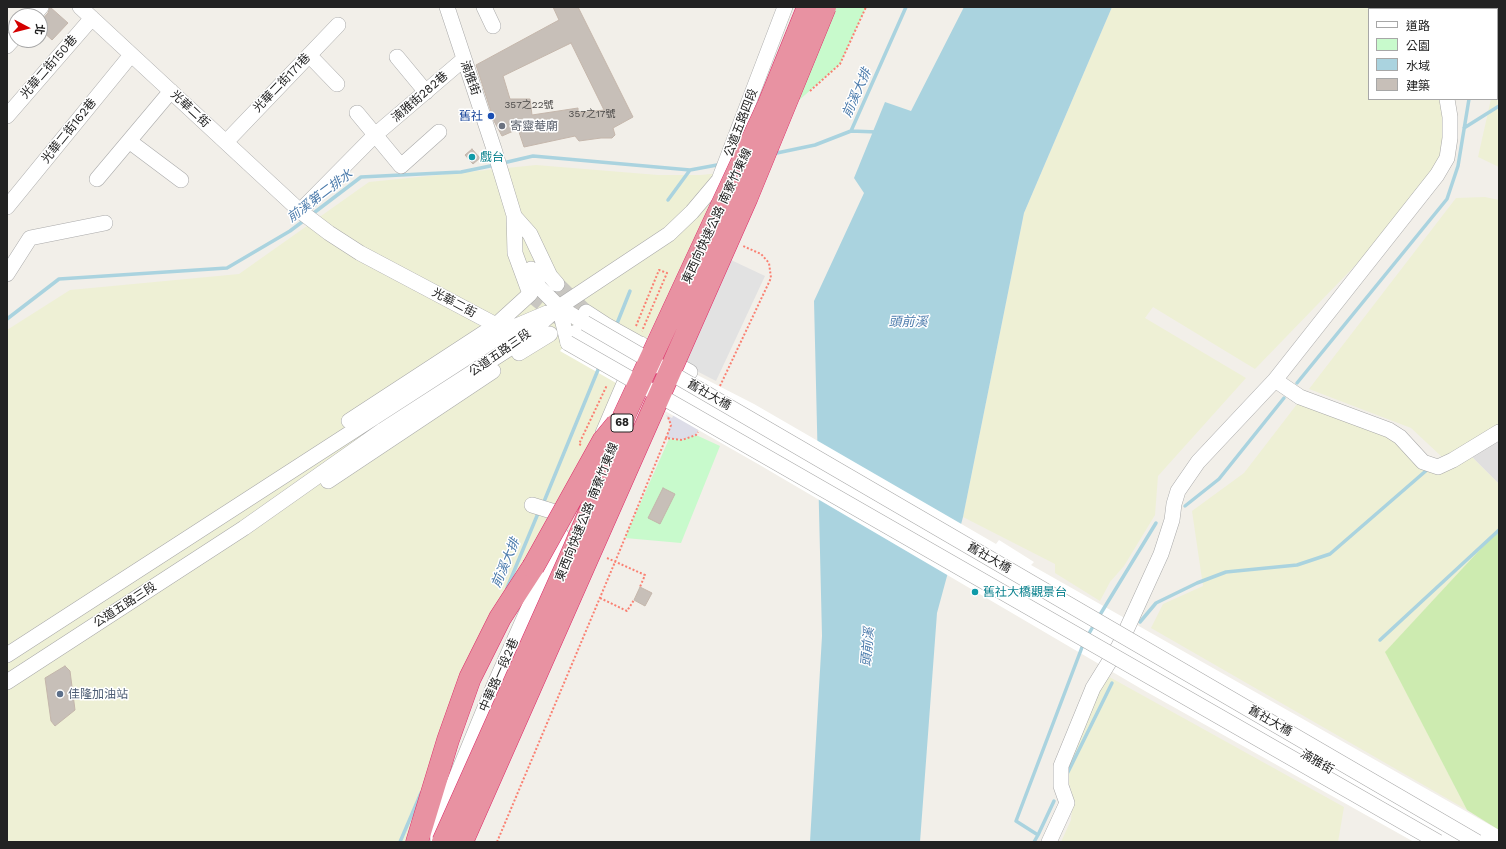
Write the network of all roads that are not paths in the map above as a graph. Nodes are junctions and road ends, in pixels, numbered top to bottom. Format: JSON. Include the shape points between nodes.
{"nodes":[{"id":1,"x":80,"y":7,"type":"edge"},
{"id":2,"x":447,"y":7,"type":"edge"},
{"id":3,"x":484,"y":7,"type":"edge"},
{"id":4,"x":785,"y":7,"type":"edge"},
{"id":5,"x":808,"y":7,"type":"edge"},
{"id":6,"x":825,"y":7,"type":"edge"},
{"id":7,"x":92,"y":18,"type":"junction"},
{"id":8,"x":338,"y":25,"type":"dead end"},
{"id":9,"x":493,"y":26,"type":"dead end"},
{"id":10,"x":131,"y":55,"type":"junction"},
{"id":11,"x":309,"y":55,"type":"junction"},
{"id":12,"x":396,"y":57,"type":"dead end"},
{"id":13,"x":464,"y":58,"type":"junction"},
{"id":14,"x":337,"y":84,"type":"dead end"},
{"id":15,"x":171,"y":91,"type":"junction"},
{"id":16,"x":426,"y":92,"type":"junction"},
{"id":17,"x":1447,"y":100,"type":"edge"},
{"id":18,"x":357,"y":113,"type":"dead end"},
{"id":19,"x":7,"y":116,"type":"edge"},
{"id":20,"x":439,"y":132,"type":"dead end"},
{"id":21,"x":375,"y":135,"type":"junction"},
{"id":22,"x":129,"y":141,"type":"junction"},
{"id":23,"x":226,"y":142,"type":"junction"},
{"id":24,"x":97,"y":179,"type":"dead end"},
{"id":25,"x":181,"y":180,"type":"dead end"},
{"id":26,"x":7,"y":207,"type":"edge"},
{"id":27,"x":300,"y":211,"type":"junction"},
{"id":28,"x":514,"y":216,"type":"junction"},
{"id":29,"x":105,"y":223,"type":"dead end"},
{"id":30,"x":7,"y":274,"type":"edge"},
{"id":31,"x":557,"y":284,"type":"tunnel mouth"},
{"id":32,"x":559,"y":307,"type":"junction"},
{"id":33,"x":496,"y":325,"type":"junction"},
{"id":34,"x":579,"y":328,"type":"junction"},
{"id":35,"x":550,"y":334,"type":"dead end"},
{"id":36,"x":640,"y":341,"type":"junction"},
{"id":37,"x":632,"y":365,"type":"junction"},
{"id":38,"x":690,"y":372,"type":"dead end"},
{"id":39,"x":1276,"y":380,"type":"junction"},
{"id":40,"x":624,"y":416,"type":"junction"},
{"id":41,"x":1499,"y":432,"type":"edge"},
{"id":42,"x":583,"y":481,"type":"junction"},
{"id":43,"x":532,"y":505,"type":"dead end"},
{"id":44,"x":236,"y":506,"type":"junction"},
{"id":45,"x":558,"y":513,"type":"junction"},
{"id":46,"x":244,"y":528,"type":"junction"},
{"id":47,"x":554,"y":552,"type":"junction"},
{"id":48,"x":39,"y":634,"type":"junction"},
{"id":49,"x":1119,"y":646,"type":"junction"},
{"id":50,"x":51,"y":653,"type":"junction"},
{"id":51,"x":7,"y":655,"type":"edge"},
{"id":52,"x":7,"y":682,"type":"edge"},
{"id":53,"x":447,"y":799,"type":"junction"},
{"id":54,"x":417,"y":842,"type":"edge"},
{"id":55,"x":438,"y":842,"type":"edge"},
{"id":56,"x":443,"y":842,"type":"edge"},
{"id":57,"x":448,"y":842,"type":"edge"},
{"id":58,"x":462,"y":842,"type":"edge"},
{"id":59,"x":1049,"y":842,"type":"edge"},
{"id":60,"x":1438,"y":842,"type":"edge"},
{"id":61,"x":1453,"y":842,"type":"edge"},
{"id":62,"x":1477,"y":842,"type":"edge"}],
"edges":[{"from":1,"to":7,"type":"street","name":"光華二街"},
{"from":2,"to":13,"type":"street","name":"湳雅街"},
{"from":3,"to":9,"type":"street"},
{"from":4,"to":32,"type":"street","name":"公道五路四段","via":[[719,180],[669,234]]},
{"from":5,"to":40,"type":"highway","name":"東西向快速公路 南寮竹東線","number":"68","bridge":true,"via":[[768,106]]},
{"from":6,"to":58,"type":"highway","name":"東西向快速公路 南寮竹東線","number":"68","bridge":true,"via":[[747,197]]},
{"from":7,"to":10,"type":"street","name":"光華二街"},
{"from":7,"to":19,"type":"street","name":"光華二街150巷"},
{"from":8,"to":11,"type":"street","name":"光華二街171巷"},
{"from":10,"to":15,"type":"street","name":"光華二街"},
{"from":10,"to":26,"type":"street","name":"光華二街162巷"},
{"from":11,"to":14,"type":"street"},
{"from":11,"to":23,"type":"street","name":"光華二街171巷"},
{"from":12,"to":16,"type":"street"},
{"from":13,"to":16,"type":"street","name":"湳雅街282巷"},
{"from":13,"to":28,"type":"street","name":"湳雅街"},
{"from":15,"to":22,"type":"street"},
{"from":15,"to":23,"type":"street","name":"光華二街"},
{"from":16,"to":21,"type":"street","name":"湳雅街282巷"},
{"from":17,"to":39,"type":"street","via":[[1450,138],[1447,158],[1437,175]]},
{"from":18,"to":21,"type":"street"},
{"from":20,"to":21,"type":"street","via":[[401,166]]},
{"from":21,"to":27,"type":"street","name":"湳雅街282巷"},
{"from":22,"to":24,"type":"street"},
{"from":22,"to":25,"type":"street"},
{"from":23,"to":27,"type":"street","name":"光華二街"},
{"from":27,"to":33,"type":"street","name":"光華二街","via":[[360,253]]},
{"from":28,"to":31,"type":"street","via":[[530,234],[550,276]]},
{"from":28,"to":32,"type":"street","via":[[528,263],[539,288]]},
{"from":28,"to":33,"type":"street","name":"公道五路三段","via":[[515,253],[530,294]]},
{"from":29,"to":30,"type":"street","via":[[30,238]]},
{"from":32,"to":34,"type":"street"},
{"from":32,"to":34,"type":"street"},
{"from":32,"to":44,"type":"street","name":"公道五路三段","via":[[514,327]]},
{"from":32,"to":46,"type":"street","name":"公道五路三段","via":[[521,341],[383,430]]},
{"from":33,"to":44,"type":"street","name":"公道五路三段","via":[[278,467]]},
{"from":34,"to":36,"type":"street","via":[[606,325]]},
{"from":34,"to":37,"type":"street","via":[[595,344]]},
{"from":34,"to":60,"type":"street","name":"舊社大橋","bridge":true},
{"from":34,"to":62,"type":"street","name":"舊社大橋","bridge":true},
{"from":35,"to":46,"type":"street","name":"公道五路三段","via":[[297,502]]},
{"from":36,"to":37,"type":"street"},
{"from":36,"to":38,"type":"street"},
{"from":37,"to":42,"type":"street","name":"中華路一段2巷"},
{"from":39,"to":41,"type":"street","via":[[1300,397],[1389,430],[1400,437],[1423,462],[1438,467]]},
{"from":39,"to":49,"type":"street","via":[[1198,462],[1178,491],[1161,554]]},
{"from":40,"to":54,"type":"highway","bridge":true,"via":[[603,441],[533,567],[500,618],[470,678]]},
{"from":40,"to":56,"type":"highway","name":"東西向快速公路 南寮竹東線","number":"68","bridge":true,"via":[[613,457],[574,549]]},
{"from":42,"to":45,"type":"street","name":"中華路一段2巷"},
{"from":42,"to":47,"type":"street","name":"中華路一段2巷"},
{"from":43,"to":45,"type":"street"},
{"from":44,"to":48,"type":"street","name":"公道五路三段"},
{"from":45,"to":47,"type":"street","name":"中華路一段2巷"},
{"from":46,"to":50,"type":"street","name":"公道五路三段"},
{"from":47,"to":53,"type":"street","name":"中華路一段2巷"},
{"from":48,"to":50,"type":"street"},
{"from":48,"to":51,"type":"street","name":"公道五路三段"},
{"from":49,"to":59,"type":"street","via":[[1093,688],[1061,766],[1061,786],[1067,803]]},
{"from":49,"to":61,"type":"street","name":"湳雅街"},
{"from":50,"to":52,"type":"street","name":"公道五路三段"},
{"from":53,"to":55,"type":"street","name":"中華路一段2巷","via":[[437,824]]},
{"from":53,"to":57,"type":"street","name":"中華路一段2巷"}]}
